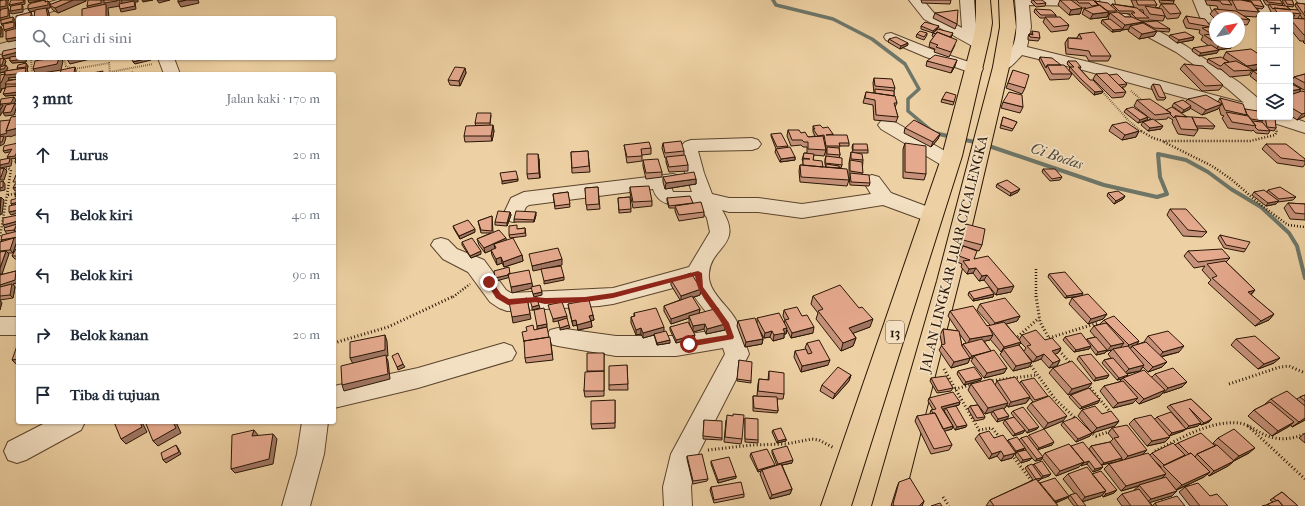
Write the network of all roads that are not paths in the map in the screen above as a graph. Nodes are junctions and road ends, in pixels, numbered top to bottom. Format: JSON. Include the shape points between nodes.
{"nodes":[{"id":1,"x":70,"y":0,"type":"edge"},
{"id":2,"x":916,"y":0,"type":"edge"},
{"id":3,"x":967,"y":0,"type":"edge"},
{"id":4,"x":983,"y":0,"type":"edge"},
{"id":5,"x":1006,"y":0,"type":"edge"},
{"id":6,"x":1022,"y":0,"type":"edge"},
{"id":7,"x":1200,"y":0,"type":"edge"},
{"id":8,"x":1260,"y":0,"type":"edge"},
{"id":9,"x":1107,"y":2,"type":"edge"},
{"id":10,"x":1267,"y":12,"type":"edge"},
{"id":11,"x":21,"y":16,"type":"edge"},
{"id":12,"x":16,"y":17,"type":"edge"},
{"id":13,"x":1207,"y":19,"type":"edge"},
{"id":14,"x":0,"y":22,"type":"edge"},
{"id":15,"x":891,"y":37,"type":"edge"},
{"id":16,"x":975,"y":41,"type":"junction"},
{"id":17,"x":16,"y":45,"type":"edge"},
{"id":18,"x":1205,"y":46,"type":"edge"},
{"id":19,"x":0,"y":49,"type":"edge"},
{"id":20,"x":1181,"y":49,"type":"junction"},
{"id":21,"x":1019,"y":50,"type":"junction"},
{"id":22,"x":1001,"y":67,"type":"junction"},
{"id":23,"x":974,"y":69,"type":"junction"},
{"id":24,"x":1257,"y":106,"type":"edge"},
{"id":25,"x":1257,"y":112,"type":"edge"},
{"id":26,"x":1282,"y":120,"type":"edge"},
{"id":27,"x":887,"y":125,"type":"dead end"},
{"id":28,"x":1305,"y":128,"type":"edge"},
{"id":29,"x":752,"y":144,"type":"dead end"},
{"id":30,"x":951,"y":159,"type":"junction"},
{"id":31,"x":697,"y":177,"type":"junction"},
{"id":32,"x":872,"y":181,"type":"dead end"},
{"id":33,"x":660,"y":182,"type":"junction"},
{"id":34,"x":704,"y":198,"type":"junction"},
{"id":35,"x":884,"y":198,"type":"junction"},
{"id":36,"x":513,"y":215,"type":"edge"},
{"id":37,"x":932,"y":216,"type":"junction"},
{"id":38,"x":441,"y":245,"type":"dead end"},
{"id":39,"x":698,"y":273,"type":"junction"},
{"id":40,"x":0,"y":326,"type":"edge"},
{"id":41,"x":16,"y":326,"type":"edge"},
{"id":42,"x":558,"y":337,"type":"dead end"},
{"id":43,"x":731,"y":337,"type":"junction"},
{"id":44,"x":504,"y":353,"type":"dead end"},
{"id":45,"x":336,"y":397,"type":"edge"},
{"id":46,"x":68,"y":424,"type":"edge"},
{"id":47,"x":315,"y":424,"type":"edge"},
{"id":48,"x":17,"y":451,"type":"dead end"},
{"id":49,"x":1145,"y":456,"type":"edge"},
{"id":50,"x":296,"y":506,"type":"edge"},
{"id":51,"x":678,"y":506,"type":"edge"},
{"id":52,"x":836,"y":506,"type":"edge"},
{"id":53,"x":887,"y":506,"type":"edge"},
{"id":54,"x":1186,"y":506,"type":"edge"}],
"edges":[{"from":1,"to":11,"type":"street"},
{"from":2,"to":16,"type":"street","via":[[929,16]]},
{"from":3,"to":16,"type":"street"},
{"from":4,"to":16,"type":"highway","name":"JALAN LINGKAR LUAR CICALENGKA","number":"13","via":[[984,24]]},
{"from":5,"to":22,"type":"highway","name":"JALAN LINGKAR LUAR CICALENGKA","via":[[1008,27]]},
{"from":6,"to":9,"type":"street"},
{"from":6,"to":21,"type":"street","via":[[1024,27]]},
{"from":7,"to":13,"type":"street"},
{"from":8,"to":10,"type":"street"},
{"from":9,"to":20,"type":"street","via":[[1118,15]]},
{"from":12,"to":14,"type":"street"},
{"from":15,"to":23,"type":"street"},
{"from":16,"to":23,"type":"highway","name":"JALAN LINGKAR LUAR CICALENGKA","number":"13"},
{"from":17,"to":19,"type":"street"},
{"from":18,"to":20,"type":"street"},
{"from":20,"to":24,"type":"street","via":[[1234,86]]},
{"from":21,"to":22,"type":"street"},
{"from":21,"to":25,"type":"street"},
{"from":22,"to":53,"type":"highway","name":"JALAN LINGKAR LUAR CICALENGKA","via":[[948,281]]},
{"from":23,"to":30,"type":"highway","name":"JALAN LINGKAR LUAR CICALENGKA","number":"13"},
{"from":26,"to":28,"type":"street"},
{"from":27,"to":30,"type":"street"},
{"from":29,"to":31,"type":"street","via":[[689,147]]},
{"from":30,"to":37,"type":"highway","name":"JALAN LINGKAR LUAR CICALENGKA","number":"13"},
{"from":31,"to":33,"type":"street"},
{"from":31,"to":34,"type":"street"},
{"from":32,"to":35,"type":"street"},
{"from":33,"to":34,"type":"street","via":[[667,198]]},
{"from":33,"to":36,"type":"street","via":[[524,199],[518,203]]},
{"from":34,"to":35,"type":"street","via":[[725,205],[758,205],[802,211]]},
{"from":34,"to":39,"type":"street","via":[[717,216],[720,229],[700,263]]},
{"from":35,"to":37,"type":"street"},
{"from":37,"to":52,"type":"highway","name":"JALAN LINGKAR LUAR CICALENGKA","number":"13"},
{"from":38,"to":39,"type":"street","via":[[450,254],[476,266],[503,300],[512,302],[613,296]]},
{"from":39,"to":43,"type":"street","via":[[700,287],[727,325]]},
{"from":40,"to":41,"type":"street"},
{"from":42,"to":43,"type":"street","via":[[616,346],[676,346]]},
{"from":43,"to":51,"type":"street","via":[[737,354],[684,454],[677,487]]},
{"from":44,"to":45,"type":"street","via":[[418,378]]},
{"from":46,"to":48,"type":"street"},
{"from":47,"to":50,"type":"street"},
{"from":49,"to":54,"type":"street"}]}
